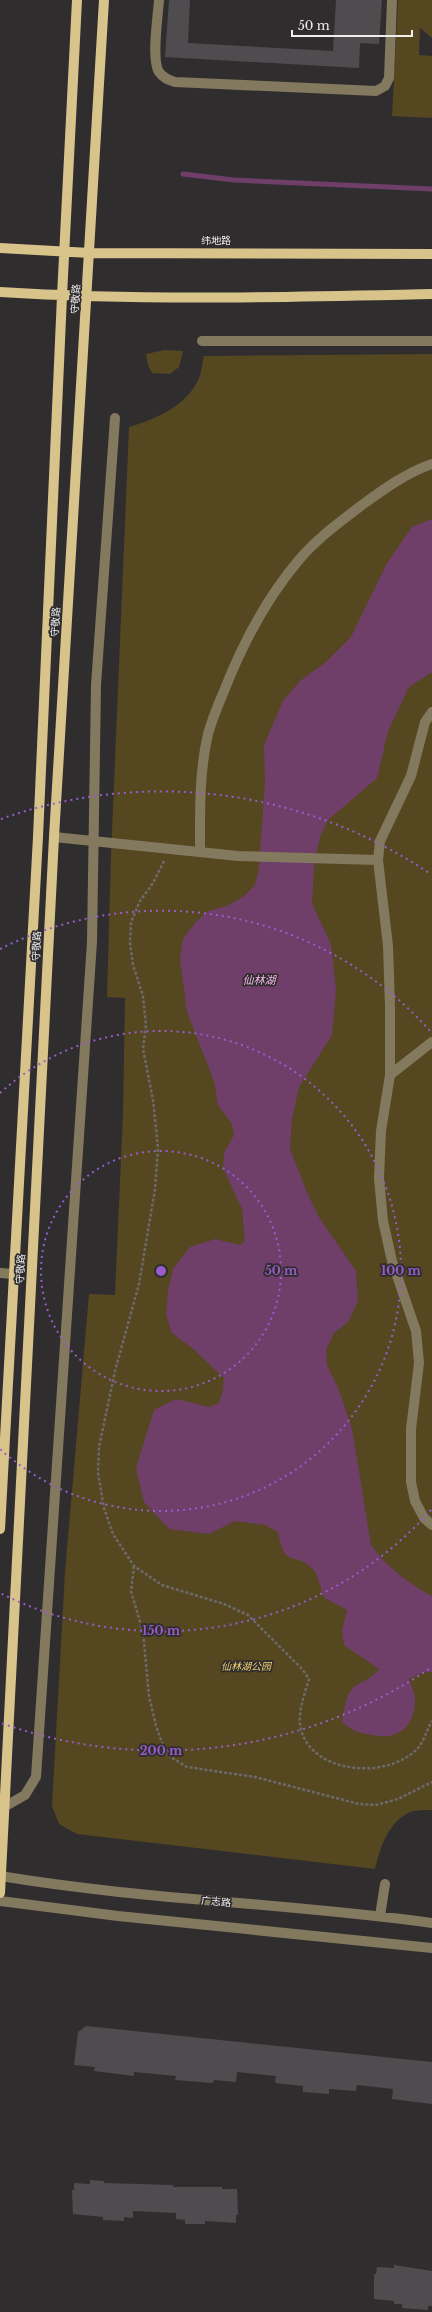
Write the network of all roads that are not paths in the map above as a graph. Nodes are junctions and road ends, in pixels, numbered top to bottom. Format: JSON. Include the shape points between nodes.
{"nodes":[{"id":1,"x":77,"y":0,"type":"edge"},
{"id":2,"x":104,"y":0,"type":"edge"},
{"id":3,"x":159,"y":0,"type":"edge"},
{"id":4,"x":392,"y":0,"type":"edge"},
{"id":5,"x":0,"y":248,"type":"edge"},
{"id":6,"x":64,"y":252,"type":"junction"},
{"id":7,"x":90,"y":253,"type":"junction"},
{"id":8,"x":432,"y":254,"type":"edge"},
{"id":9,"x":0,"y":292,"type":"edge"},
{"id":10,"x":432,"y":294,"type":"edge"},
{"id":11,"x":62,"y":296,"type":"junction"},
{"id":12,"x":87,"y":297,"type":"junction"},
{"id":13,"x":202,"y":341,"type":"dead end"},
{"id":14,"x":432,"y":341,"type":"edge"},
{"id":15,"x":115,"y":418,"type":"dead end"},
{"id":16,"x":432,"y":464,"type":"edge"},
{"id":17,"x":432,"y":712,"type":"edge"},
{"id":18,"x":54,"y":837,"type":"junction"},
{"id":19,"x":93,"y":841,"type":"junction"},
{"id":20,"x":200,"y":851,"type":"junction"},
{"id":21,"x":378,"y":860,"type":"junction"},
{"id":22,"x":432,"y":1042,"type":"edge"},
{"id":23,"x":390,"y":1075,"type":"junction"},
{"id":24,"x":0,"y":1273,"type":"edge"},
{"id":25,"x":14,"y":1274,"type":"junction"},
{"id":26,"x":432,"y":1525,"type":"edge"},
{"id":27,"x":0,"y":1529,"type":"edge"},
{"id":28,"x":4,"y":1807,"type":"junction"},
{"id":29,"x":0,"y":1876,"type":"edge"},
{"id":30,"x":385,"y":1884,"type":"dead end"},
{"id":31,"x":0,"y":1893,"type":"edge"},
{"id":32,"x":0,"y":1901,"type":"edge"},
{"id":33,"x":380,"y":1916,"type":"junction"},
{"id":34,"x":432,"y":1923,"type":"edge"},
{"id":35,"x":432,"y":1948,"type":"edge"}],
"edges":[{"from":1,"to":6,"type":"main road","name":"守敬路"},
{"from":2,"to":7,"type":"main road","name":"守敬路"},
{"from":3,"to":4,"type":"street","via":[[156,62],[159,72],[170,80],[376,91],[385,86],[389,78]]},
{"from":5,"to":6,"type":"main road","name":"纬地路"},
{"from":6,"to":7,"type":"main road","name":"纬地路"},
{"from":6,"to":11,"type":"main road","name":"守敬路"},
{"from":7,"to":8,"type":"main road","name":"纬地路"},
{"from":7,"to":12,"type":"main road","name":"守敬路"},
{"from":9,"to":11,"type":"main road"},
{"from":10,"to":12,"type":"main road"},
{"from":11,"to":12,"type":"main road"},
{"from":11,"to":25,"type":"main road","name":"守敬路","via":[[38,829]]},
{"from":12,"to":18,"type":"main road","name":"守敬路"},
{"from":13,"to":14,"type":"street"},
{"from":15,"to":19,"type":"street","via":[[96,685]]},
{"from":16,"to":20,"type":"street","via":[[412,471],[335,525],[299,560],[258,620],[234,665],[209,732],[200,796]]},
{"from":17,"to":21,"type":"street","via":[[423,729],[417,762],[380,841]]},
{"from":18,"to":19,"type":"street"},
{"from":18,"to":28,"type":"main road","name":"守敬路"},
{"from":19,"to":20,"type":"street"},
{"from":19,"to":28,"type":"street","via":[[92,942],[36,1777],[25,1795]]},
{"from":20,"to":21,"type":"street","via":[[238,856]]},
{"from":21,"to":23,"type":"street","via":[[388,946]]},
{"from":22,"to":23,"type":"street"},
{"from":23,"to":26,"type":"street","via":[[381,1131],[379,1178],[383,1222],[392,1261],[416,1331],[420,1363],[411,1429],[411,1482],[415,1501],[424,1518]]},
{"from":24,"to":25,"type":"street"},
{"from":25,"to":27,"type":"main road","name":"守敬路"},
{"from":28,"to":29,"type":"main road","name":"守敬路"},
{"from":29,"to":31,"type":"main road","name":"守敬路"},
{"from":29,"to":33,"type":"street","name":"广志路","via":[[120,1892]]},
{"from":30,"to":33,"type":"street"},
{"from":32,"to":35,"type":"street","via":[[118,1916]]},
{"from":33,"to":34,"type":"street","name":"广志路"}]}
